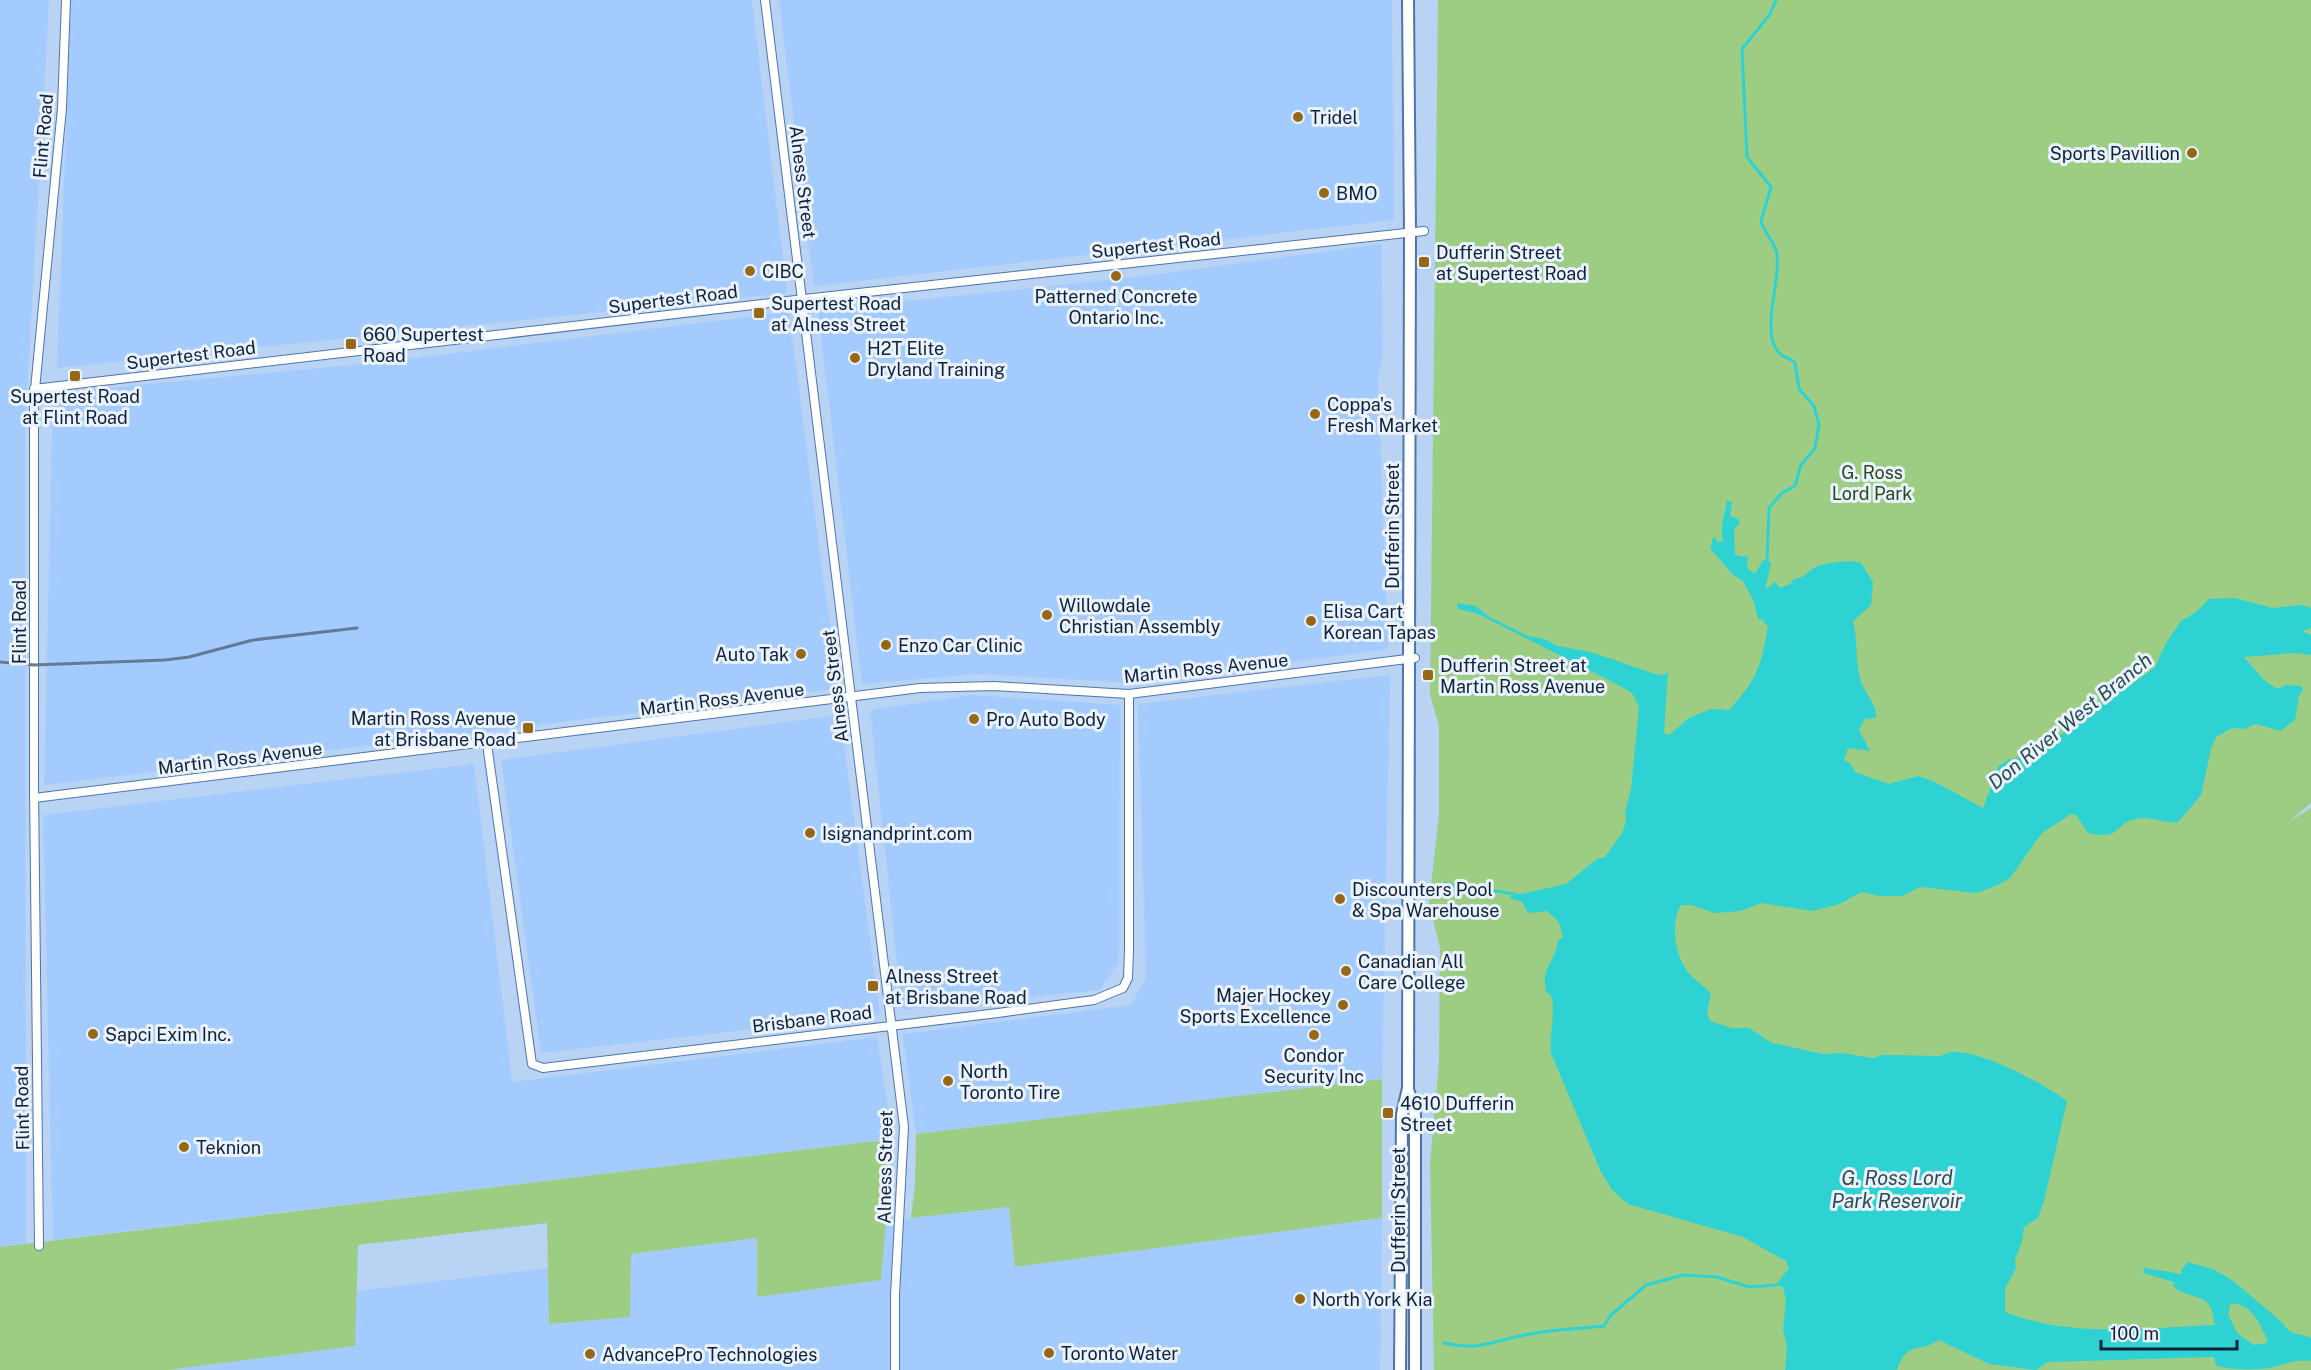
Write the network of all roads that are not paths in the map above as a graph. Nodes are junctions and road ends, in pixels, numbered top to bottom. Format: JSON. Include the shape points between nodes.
{"nodes":[{"id":1,"x":66,"y":0,"type":"edge"},
{"id":2,"x":765,"y":0,"type":"edge"},
{"id":3,"x":1408,"y":0,"type":"edge"},
{"id":4,"x":1424,"y":231,"type":"dead end"},
{"id":5,"x":1410,"y":232,"type":"junction"},
{"id":6,"x":804,"y":299,"type":"junction"},
{"id":7,"x":34,"y":389,"type":"junction"},
{"id":8,"x":1412,"y":659,"type":"junction"},
{"id":9,"x":1129,"y":694,"type":"junction"},
{"id":10,"x":851,"y":698,"type":"junction"},
{"id":11,"x":487,"y":744,"type":"junction"},
{"id":12,"x":34,"y":798,"type":"junction"},
{"id":13,"x":893,"y":1024,"type":"junction"},
{"id":14,"x":1408,"y":1088,"type":"junction"},
{"id":15,"x":39,"y":1246,"type":"dead end"},
{"id":16,"x":895,"y":1370,"type":"edge"},
{"id":17,"x":1400,"y":1370,"type":"edge"},
{"id":18,"x":1415,"y":1370,"type":"edge"}],
"edges":[{"from":1,"to":7,"type":"street","name":"Flint Road","via":[[62,108]]},
{"from":2,"to":6,"type":"street","name":"Alness Street"},
{"from":3,"to":5,"type":"main road","name":"Dufferin Street"},
{"from":4,"to":5,"type":"street","name":"Supertest Road"},
{"from":5,"to":6,"type":"street","name":"Supertest Road"},
{"from":5,"to":8,"type":"main road","name":"Dufferin Street"},
{"from":6,"to":7,"type":"street","name":"Supertest Road"},
{"from":6,"to":10,"type":"street","name":"Alness Street"},
{"from":7,"to":12,"type":"street","name":"Flint Road"},
{"from":8,"to":9,"type":"street","name":"Martin Ross Avenue"},
{"from":8,"to":14,"type":"main road","name":"Dufferin Street"},
{"from":9,"to":10,"type":"street","name":"Martin Ross Avenue","via":[[960,686]]},
{"from":9,"to":13,"type":"street","name":"Brisbane Road","via":[[1129,950],[1128,978],[1123,988],[1094,999]]},
{"from":10,"to":11,"type":"street","name":"Martin Ross Avenue"},
{"from":10,"to":13,"type":"street","name":"Alness Street"},
{"from":11,"to":12,"type":"street","name":"Martin Ross Avenue"},
{"from":11,"to":13,"type":"street","name":"Brisbane Road","via":[[532,1064],[543,1068]]},
{"from":12,"to":15,"type":"street","name":"Flint Road"},
{"from":13,"to":16,"type":"street","name":"Alness Street","via":[[904,1126]]},
{"from":14,"to":17,"type":"main road","name":"Dufferin Street","via":[[1402,1114]]},
{"from":14,"to":18,"type":"main road","name":"Dufferin Street","via":[[1415,1115]]}]}
